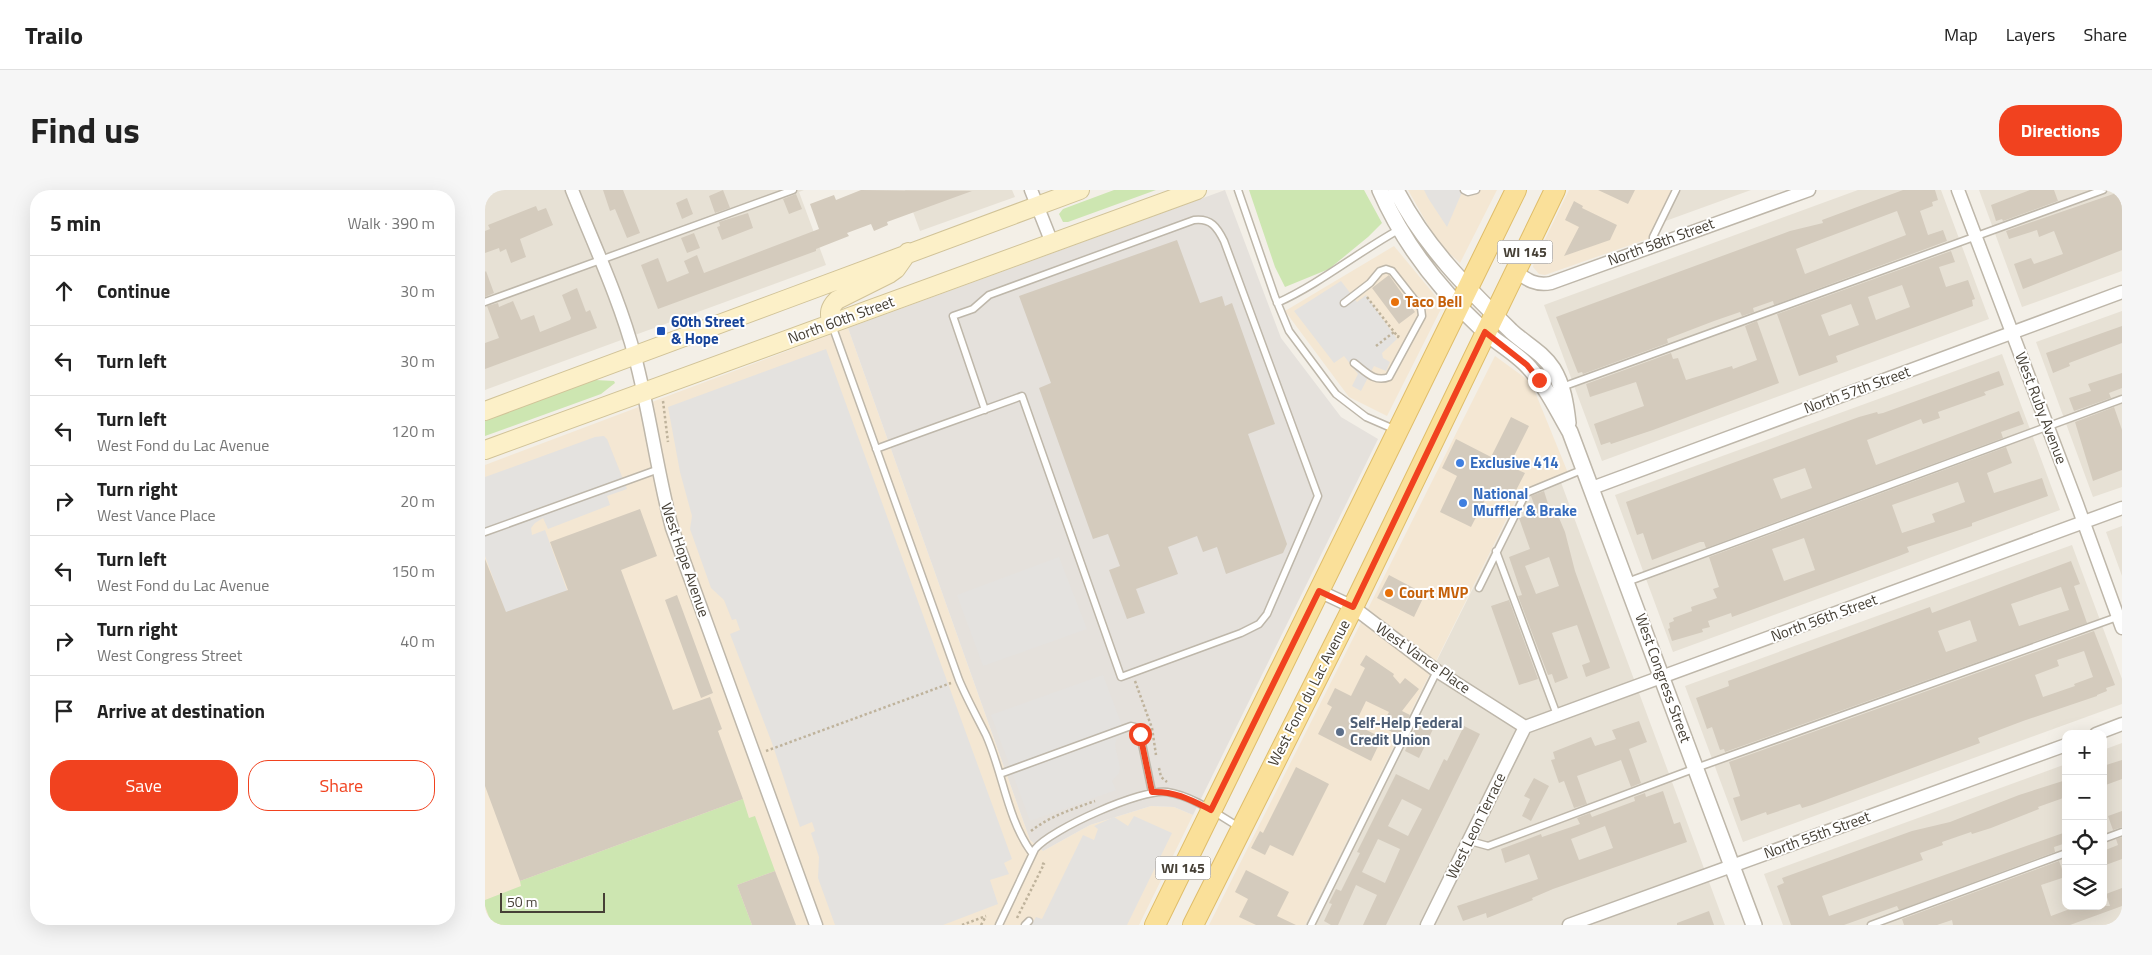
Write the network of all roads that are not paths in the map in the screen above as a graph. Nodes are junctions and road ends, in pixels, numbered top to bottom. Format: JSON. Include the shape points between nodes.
{"nodes":[{"id":1,"x":572,"y":190,"type":"edge"},
{"id":2,"x":793,"y":190,"type":"edge"},
{"id":3,"x":1080,"y":190,"type":"edge"},
{"id":4,"x":1197,"y":190,"type":"edge"},
{"id":5,"x":1238,"y":190,"type":"edge"},
{"id":6,"x":1380,"y":190,"type":"edge"},
{"id":7,"x":1397,"y":190,"type":"edge"},
{"id":8,"x":1464,"y":190,"type":"edge"},
{"id":9,"x":1476,"y":190,"type":"edge"},
{"id":10,"x":1516,"y":190,"type":"edge"},
{"id":11,"x":1555,"y":190,"type":"edge"},
{"id":12,"x":1676,"y":190,"type":"edge"},
{"id":13,"x":1809,"y":190,"type":"edge"},
{"id":14,"x":1958,"y":190,"type":"edge"},
{"id":15,"x":2103,"y":190,"type":"edge"},
{"id":16,"x":1034,"y":198,"type":"edge"},
{"id":17,"x":1414,"y":220,"type":"junction"},
{"id":18,"x":1401,"y":229,"type":"junction"},
{"id":19,"x":1975,"y":236,"type":"junction"},
{"id":20,"x":1052,"y":243,"type":"junction"},
{"id":21,"x":1653,"y":245,"type":"junction"},
{"id":22,"x":908,"y":252,"type":"junction"},
{"id":23,"x":600,"y":261,"type":"junction"},
{"id":24,"x":1515,"y":271,"type":"junction"},
{"id":25,"x":1468,"y":289,"type":"junction"},
{"id":26,"x":2122,"y":292,"type":"edge"},
{"id":27,"x":485,"y":302,"type":"edge"},
{"id":28,"x":1277,"y":303,"type":"junction"},
{"id":29,"x":1344,"y":303,"type":"dead end"},
{"id":30,"x":1459,"y":307,"type":"junction"},
{"id":31,"x":1494,"y":314,"type":"junction"},
{"id":32,"x":831,"y":324,"type":"junction"},
{"id":33,"x":1485,"y":332,"type":"junction"},
{"id":34,"x":2012,"y":332,"type":"junction"},
{"id":35,"x":635,"y":355,"type":"junction"},
{"id":36,"x":1354,"y":363,"type":"dead end"},
{"id":37,"x":1554,"y":390,"type":"junction"},
{"id":38,"x":644,"y":393,"type":"junction"},
{"id":39,"x":2122,"y":399,"type":"edge"},
{"id":40,"x":485,"y":410,"type":"edge"},
{"id":41,"x":985,"y":410,"type":"junction"},
{"id":42,"x":2048,"y":426,"type":"junction"},
{"id":43,"x":1398,"y":431,"type":"junction"},
{"id":44,"x":876,"y":449,"type":"junction"},
{"id":45,"x":485,"y":450,"type":"edge"},
{"id":46,"x":659,"y":469,"type":"junction"},
{"id":47,"x":1585,"y":469,"type":"junction"},
{"id":48,"x":1592,"y":488,"type":"junction"},
{"id":49,"x":2122,"y":508,"type":"edge"},
{"id":50,"x":2084,"y":521,"type":"junction"},
{"id":51,"x":485,"y":532,"type":"edge"},
{"id":52,"x":1496,"y":551,"type":"junction"},
{"id":53,"x":1627,"y":582,"type":"junction"},
{"id":54,"x":1479,"y":588,"type":"dead end"},
{"id":55,"x":1319,"y":591,"type":"junction"},
{"id":56,"x":1353,"y":607,"type":"junction"},
{"id":57,"x":2121,"y":620,"type":"edge"},
{"id":58,"x":1437,"y":671,"type":"junction"},
{"id":59,"x":1662,"y":677,"type":"junction"},
{"id":60,"x":1557,"y":715,"type":"junction"},
{"id":61,"x":2122,"y":724,"type":"edge"},
{"id":62,"x":1525,"y":727,"type":"junction"},
{"id":63,"x":2106,"y":730,"type":"edge"},
{"id":64,"x":2062,"y":746,"type":"edge"},
{"id":65,"x":1696,"y":768,"type":"junction"},
{"id":66,"x":1000,"y":774,"type":"junction"},
{"id":67,"x":1152,"y":792,"type":"junction"},
{"id":68,"x":1211,"y":810,"type":"junction"},
{"id":69,"x":1241,"y":828,"type":"junction"},
{"id":70,"x":2122,"y":832,"type":"edge"},
{"id":71,"x":2107,"y":838,"type":"edge"},
{"id":72,"x":1470,"y":841,"type":"junction"},
{"id":73,"x":1032,"y":852,"type":"junction"},
{"id":74,"x":2062,"y":854,"type":"edge"},
{"id":75,"x":1732,"y":866,"type":"junction"},
{"id":76,"x":816,"y":925,"type":"edge"},
{"id":77,"x":999,"y":925,"type":"edge"},
{"id":78,"x":1155,"y":925,"type":"edge"},
{"id":79,"x":1193,"y":925,"type":"edge"},
{"id":80,"x":1311,"y":925,"type":"edge"},
{"id":81,"x":1427,"y":925,"type":"edge"},
{"id":82,"x":1569,"y":925,"type":"edge"},
{"id":83,"x":1754,"y":925,"type":"edge"},
{"id":84,"x":1871,"y":925,"type":"edge"}],
"edges":[{"from":1,"to":23,"type":"street","name":"West Hope Avenue"},
{"from":2,"to":23,"type":"lane"},
{"from":3,"to":16,"type":"main road"},
{"from":4,"to":20,"type":"main road","name":"North 60th Street"},
{"from":5,"to":28,"type":"lane"},
{"from":6,"to":18,"type":"street","name":"West Congress Street"},
{"from":7,"to":17,"type":"street","name":"West Congress Street"},
{"from":8,"to":9,"type":"lane"},
{"from":10,"to":25,"type":"main road","number":"WI 145"},
{"from":11,"to":24,"type":"main road","name":"West Fond du Lac Avenue","number":"WI 145"},
{"from":12,"to":21,"type":"lane","via":[[1653,237]]},
{"from":13,"to":21,"type":"street","name":"North 58th Street"},
{"from":14,"to":19,"type":"street","name":"West Ruby Avenue"},
{"from":15,"to":19,"type":"lane"},
{"from":16,"to":20,"type":"street"},
{"from":16,"to":22,"type":"main road"},
{"from":17,"to":18,"type":"lane"},
{"from":17,"to":25,"type":"street","name":"West Congress Street"},
{"from":18,"to":28,"type":"lane","via":[[1303,292]]},
{"from":18,"to":30,"type":"street","name":"West Congress Street","via":[[1429,272]]},
{"from":19,"to":34,"type":"street","name":"West Ruby Avenue"},
{"from":19,"to":37,"type":"lane"},
{"from":20,"to":32,"type":"main road","name":"North 60th Street"},
{"from":21,"to":24,"type":"street","name":"North 58th Street","via":[[1541,285]]},
{"from":22,"to":32,"type":"main road","via":[[897,269],[837,300],[829,313]]},
{"from":22,"to":35,"type":"main road"},
{"from":23,"to":27,"type":"lane"},
{"from":23,"to":35,"type":"street","name":"West Hope Avenue"},
{"from":24,"to":31,"type":"main road","name":"West Fond du Lac Avenue","number":"WI 145"},
{"from":25,"to":30,"type":"main road","number":"WI 145"},
{"from":25,"to":31,"type":"street","name":"West Congress Street"},
{"from":26,"to":34,"type":"street","name":"North 57th Street"},
{"from":28,"to":43,"type":"lane","via":[[1289,331],[1336,394],[1366,417]]},
{"from":29,"to":36,"type":"lane","via":[[1386,269],[1393,271],[1421,308],[1422,316],[1389,377],[1376,379]]},
{"from":30,"to":33,"type":"street","name":"West Congress Street"},
{"from":30,"to":43,"type":"main road","number":"WI 145"},
{"from":31,"to":33,"type":"main road","name":"West Fond du Lac Avenue","number":"WI 145"},
{"from":31,"to":37,"type":"street","name":"West Congress Street","via":[[1546,359],[1554,371]]},
{"from":32,"to":38,"type":"main road","name":"North 60th Street"},
{"from":32,"to":44,"type":"lane"},
{"from":33,"to":37,"type":"street","name":"West Congress Street"},
{"from":33,"to":56,"type":"main road","name":"West Fond du Lac Avenue","number":"WI 145"},
{"from":34,"to":42,"type":"street","name":"West Ruby Avenue"},
{"from":34,"to":48,"type":"street","name":"North 57th Street"},
{"from":35,"to":38,"type":"street","name":"West Hope Avenue"},
{"from":35,"to":40,"type":"main road"},
{"from":37,"to":47,"type":"street","name":"West Congress Street"},
{"from":38,"to":45,"type":"main road","name":"North 60th Street"},
{"from":38,"to":46,"type":"street","name":"West Hope Avenue"},
{"from":39,"to":42,"type":"lane"},
{"from":41,"to":41,"type":"lane","via":[[1022,396],[1121,677],[1241,633],[1259,624],[1267,614],[1318,496],[1218,229],[1211,222],[1194,220],[989,295],[973,309],[953,316]]},
{"from":41,"to":44,"type":"lane"},
{"from":42,"to":50,"type":"street","name":"West Ruby Avenue"},
{"from":42,"to":53,"type":"lane"},
{"from":43,"to":55,"type":"main road","number":"WI 145"},
{"from":44,"to":66,"type":"lane","via":[[959,680]]},
{"from":46,"to":51,"type":"lane"},
{"from":46,"to":76,"type":"street","name":"West Hope Avenue","via":[[672,528]]},
{"from":47,"to":48,"type":"street","name":"West Congress Street"},
{"from":47,"to":52,"type":"lane","via":[[1525,493]]},
{"from":48,"to":53,"type":"street","name":"West Congress Street"},
{"from":49,"to":50,"type":"street","name":"North 56th Street"},
{"from":50,"to":57,"type":"street","name":"West Ruby Avenue"},
{"from":50,"to":59,"type":"street","name":"North 56th Street"},
{"from":52,"to":54,"type":"lane"},
{"from":52,"to":60,"type":"lane"},
{"from":53,"to":59,"type":"street","name":"West Congress Street"},
{"from":55,"to":56,"type":"street","name":"West Vance Place"},
{"from":55,"to":68,"type":"main road","number":"WI 145"},
{"from":56,"to":58,"type":"street","name":"West Vance Place"},
{"from":56,"to":69,"type":"main road","name":"West Fond du Lac Avenue","number":"WI 145"},
{"from":57,"to":65,"type":"lane"},
{"from":58,"to":62,"type":"street","name":"West Vance Place"},
{"from":58,"to":80,"type":"lane"},
{"from":59,"to":60,"type":"street","name":"North 56th Street"},
{"from":59,"to":65,"type":"street","name":"West Congress Street"},
{"from":60,"to":62,"type":"street","name":"North 56th Street"},
{"from":61,"to":63,"type":"street"},
{"from":62,"to":72,"type":"street","name":"West Leon Terrace"},
{"from":64,"to":75,"type":"street","name":"North 55th Street"},
{"from":65,"to":72,"type":"lane","via":[[1488,846]]},
{"from":65,"to":75,"type":"street","name":"West Congress Street"},
{"from":66,"to":67,"type":"lane","via":[[1131,726],[1140,734]]},
{"from":66,"to":73,"type":"lane","via":[[1018,826]]},
{"from":67,"to":68,"type":"lane","via":[[1184,796]]},
{"from":67,"to":73,"type":"lane","via":[[1054,832]]},
{"from":68,"to":69,"type":"lane"},
{"from":68,"to":78,"type":"main road","number":"WI 145"},
{"from":69,"to":79,"type":"main road","name":"West Fond du Lac Avenue","number":"WI 145"},
{"from":70,"to":71,"type":"lane"},
{"from":72,"to":81,"type":"street","name":"West Leon Terrace"},
{"from":73,"to":77,"type":"lane"},
{"from":74,"to":84,"type":"lane"},
{"from":75,"to":82,"type":"street","name":"North 55th Street"},
{"from":75,"to":83,"type":"street","name":"West Congress Street"}]}
